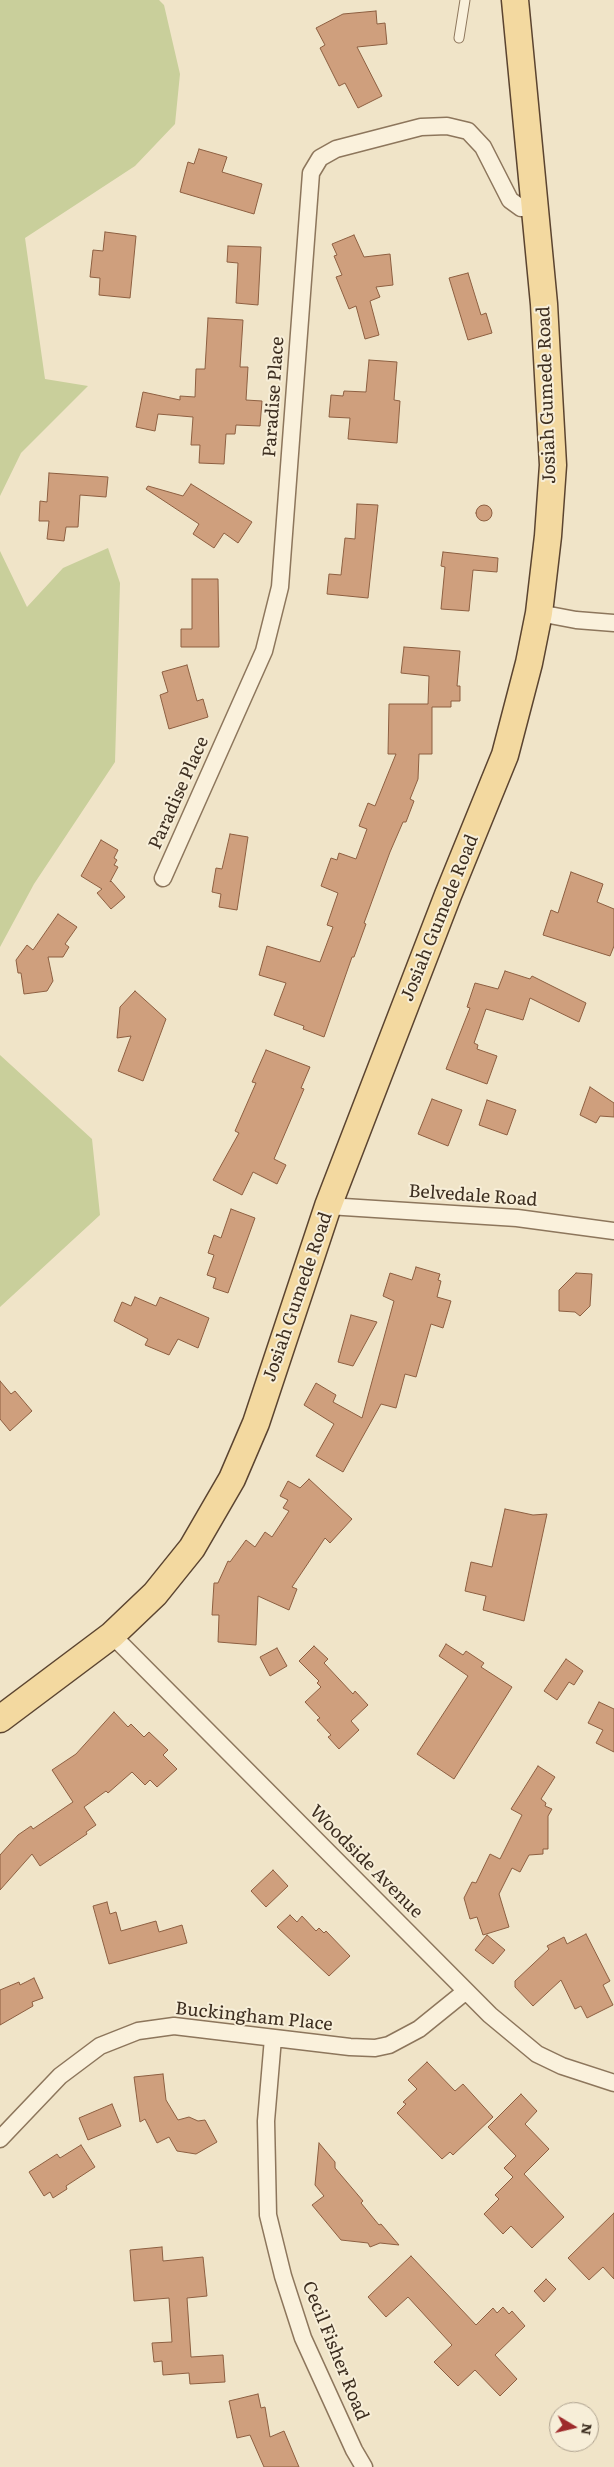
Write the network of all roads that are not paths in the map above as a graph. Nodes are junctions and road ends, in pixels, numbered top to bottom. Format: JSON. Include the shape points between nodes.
{"nodes":[{"id":1,"x":465,"y":0,"type":"edge"},
{"id":2,"x":515,"y":0,"type":"edge"},
{"id":3,"x":459,"y":38,"type":"dead end"},
{"id":4,"x":533,"y":208,"type":"junction"},
{"id":5,"x":539,"y":613,"type":"junction"},
{"id":6,"x":614,"y":623,"type":"edge"},
{"id":7,"x":162,"y":878,"type":"dead end"},
{"id":8,"x":328,"y":1206,"type":"junction"},
{"id":9,"x":614,"y":1231,"type":"edge"},
{"id":10,"x":112,"y":1635,"type":"junction"},
{"id":11,"x":0,"y":1719,"type":"edge"},
{"id":12,"x":466,"y":1991,"type":"junction"},
{"id":13,"x":273,"y":2038,"type":"junction"},
{"id":14,"x":614,"y":2084,"type":"edge"},
{"id":15,"x":0,"y":2139,"type":"edge"},
{"id":16,"x":364,"y":2467,"type":"edge"}],
"edges":[{"from":1,"to":3,"type":"lane"},
{"from":2,"to":4,"type":"main road","name":"Josiah Gumede Road"},
{"from":4,"to":5,"type":"main road","name":"Josiah Gumede Road","via":[[544,304],[552,429],[551,498]]},
{"from":4,"to":7,"type":"street","name":"Paradise Place","via":[[521,208],[510,200],[483,147],[468,131],[447,126],[422,128],[336,149],[320,158],[311,173],[280,587],[264,651]]},
{"from":5,"to":6,"type":"street"},
{"from":5,"to":8,"type":"main road","name":"Josiah Gumede Road","via":[[505,755]]},
{"from":8,"to":9,"type":"street","name":"Belvedale Road","via":[[517,1218]]},
{"from":8,"to":10,"type":"main road","name":"Josiah Gumede Road","via":[[256,1423],[232,1479],[192,1548],[155,1594]]},
{"from":10,"to":11,"type":"main road","name":"Josiah Gumede Road"},
{"from":10,"to":12,"type":"street","name":"Woodside Avenue"},
{"from":12,"to":13,"type":"street","name":"Buckingham Place","via":[[419,2029],[389,2045],[350,2047]]},
{"from":12,"to":14,"type":"street","name":"Woodside Avenue","via":[[537,2054]]},
{"from":13,"to":15,"type":"street","name":"Buckingham Place","via":[[174,2026],[138,2032],[100,2046],[60,2076]]},
{"from":13,"to":16,"type":"street","name":"Cecil Fisher Road","via":[[266,2121],[268,2215],[303,2338]]}]}
